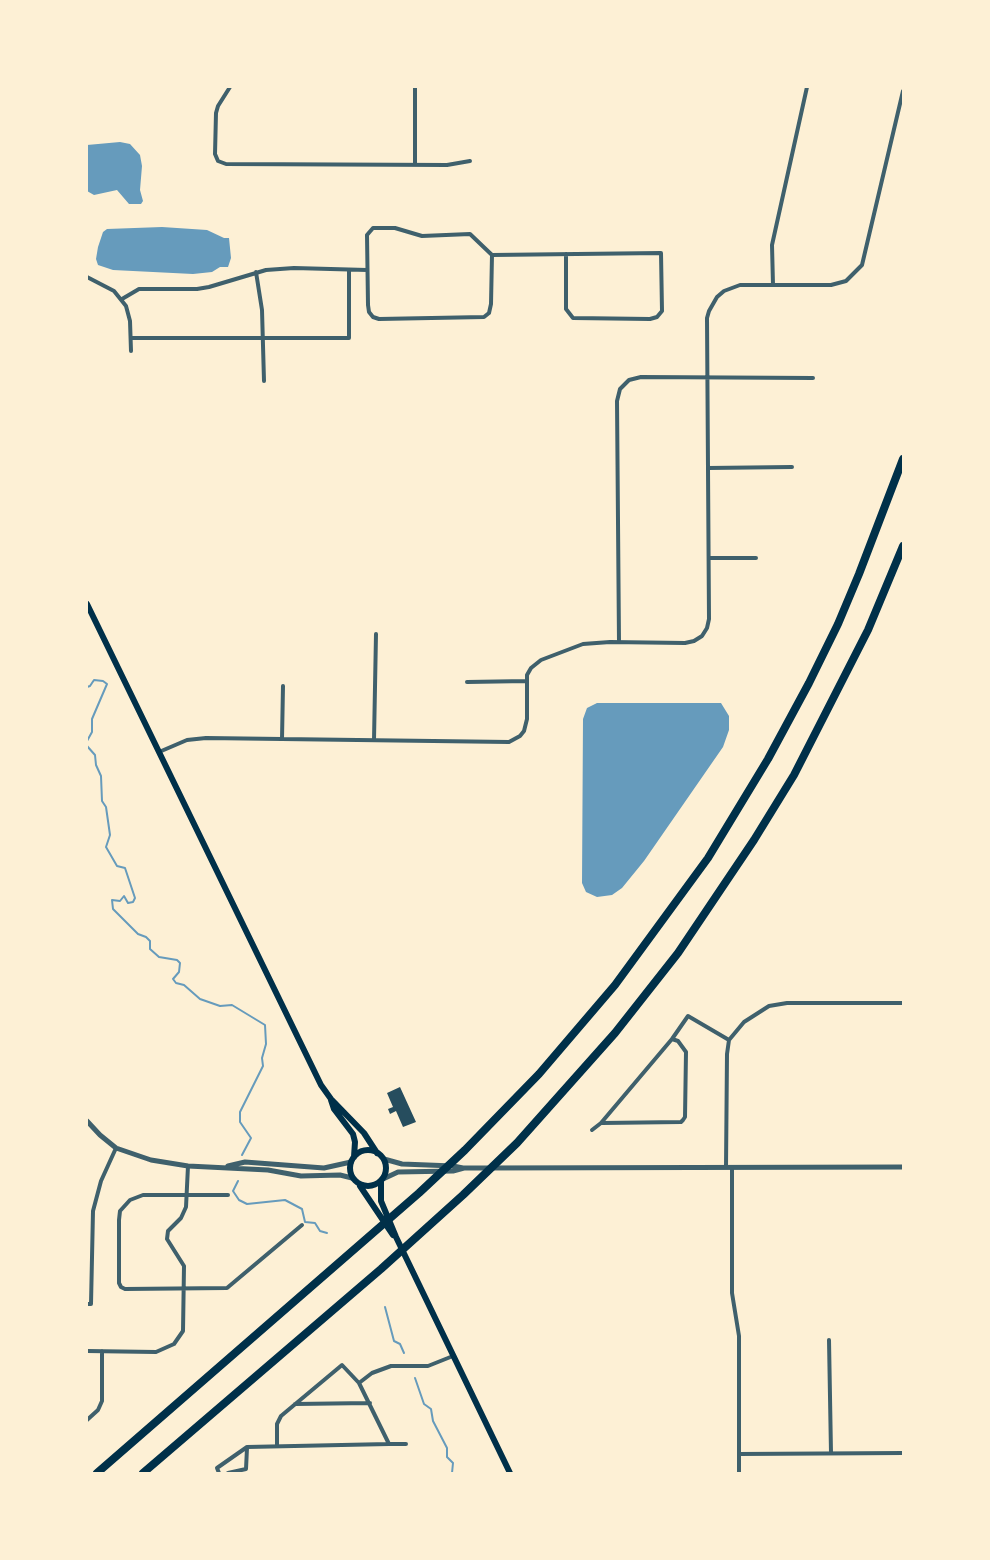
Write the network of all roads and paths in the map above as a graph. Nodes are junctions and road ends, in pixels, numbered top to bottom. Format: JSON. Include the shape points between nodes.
{"nodes":[{"id":1,"x":230,"y":87,"type":"edge"},
{"id":2,"x":415,"y":87,"type":"edge"},
{"id":3,"x":807,"y":87,"type":"edge"},
{"id":4,"x":903,"y":91,"type":"edge"},
{"id":5,"x":470,"y":161,"type":"dead end"},
{"id":6,"x":415,"y":165,"type":"junction"},
{"id":7,"x":566,"y":254,"type":"junction"},
{"id":8,"x":492,"y":255,"type":"junction"},
{"id":9,"x":350,"y":270,"type":"junction"},
{"id":10,"x":367,"y":270,"type":"junction"},
{"id":11,"x":256,"y":272,"type":"junction"},
{"id":12,"x":87,"y":277,"type":"edge"},
{"id":13,"x":773,"y":285,"type":"junction"},
{"id":14,"x":122,"y":299,"type":"junction"},
{"id":15,"x":131,"y":338,"type":"junction"},
{"id":16,"x":263,"y":338,"type":"junction"},
{"id":17,"x":131,"y":351,"type":"dead end"},
{"id":18,"x":708,"y":377,"type":"junction"},
{"id":19,"x":813,"y":378,"type":"dead end"},
{"id":20,"x":264,"y":381,"type":"dead end"},
{"id":21,"x":903,"y":459,"type":"edge"},
{"id":22,"x":792,"y":467,"type":"dead end"},
{"id":23,"x":708,"y":468,"type":"junction"},
{"id":24,"x":903,"y":546,"type":"edge"},
{"id":25,"x":709,"y":558,"type":"junction"},
{"id":26,"x":756,"y":558,"type":"dead end"},
{"id":27,"x":87,"y":604,"type":"edge"},
{"id":28,"x":376,"y":634,"type":"dead end"},
{"id":29,"x":619,"y":642,"type":"junction"},
{"id":30,"x":467,"y":681,"type":"dead end"},
{"id":31,"x":527,"y":681,"type":"junction"},
{"id":32,"x":283,"y":686,"type":"dead end"},
{"id":33,"x":282,"y":739,"type":"junction"},
{"id":34,"x":374,"y":740,"type":"junction"},
{"id":35,"x":158,"y":753,"type":"junction"},
{"id":36,"x":903,"y":1003,"type":"edge"},
{"id":37,"x":672,"y":1039,"type":"junction"},
{"id":38,"x":729,"y":1040,"type":"junction"},
{"id":39,"x":331,"y":1099,"type":"junction"},
{"id":40,"x":87,"y":1120,"type":"edge"},
{"id":41,"x":602,"y":1123,"type":"junction"},
{"id":42,"x":592,"y":1130,"type":"dead end"},
{"id":43,"x":116,"y":1148,"type":"junction"},
{"id":44,"x":377,"y":1153,"type":"junction"},
{"id":45,"x":384,"y":1159,"type":"junction"},
{"id":46,"x":352,"y":1160,"type":"junction"},
{"id":47,"x":188,"y":1166,"type":"junction"},
{"id":48,"x":222,"y":1167,"type":"junction"},
{"id":49,"x":729,"y":1167,"type":"junction"},
{"id":50,"x":903,"y":1167,"type":"edge"},
{"id":51,"x":464,"y":1168,"type":"junction"},
{"id":52,"x":352,"y":1178,"type":"junction"},
{"id":53,"x":382,"y":1180,"type":"junction"},
{"id":54,"x":358,"y":1184,"type":"junction"},
{"id":55,"x":187,"y":1195,"type":"junction"},
{"id":56,"x":228,"y":1195,"type":"dead end"},
{"id":57,"x":302,"y":1225,"type":"dead end"},
{"id":58,"x":396,"y":1237,"type":"junction"},
{"id":59,"x":185,"y":1289,"type":"junction"},
{"id":60,"x":89,"y":1304,"type":"edge"},
{"id":61,"x":829,"y":1340,"type":"dead end"},
{"id":62,"x":87,"y":1351,"type":"edge"},
{"id":63,"x":102,"y":1351,"type":"junction"},
{"id":64,"x":453,"y":1356,"type":"junction"},
{"id":65,"x":359,"y":1383,"type":"junction"},
{"id":66,"x":370,"y":1402,"type":"junction"},
{"id":67,"x":294,"y":1404,"type":"junction"},
{"id":68,"x":87,"y":1420,"type":"edge"},
{"id":69,"x":388,"y":1444,"type":"junction"},
{"id":70,"x":406,"y":1444,"type":"dead end"},
{"id":71,"x":277,"y":1446,"type":"junction"},
{"id":72,"x":248,"y":1447,"type":"junction"},
{"id":73,"x":831,"y":1453,"type":"junction"},
{"id":74,"x":903,"y":1453,"type":"edge"},
{"id":75,"x":740,"y":1454,"type":"junction"},
{"id":76,"x":97,"y":1473,"type":"edge"},
{"id":77,"x":142,"y":1473,"type":"edge"},
{"id":78,"x":219,"y":1473,"type":"edge"},
{"id":79,"x":228,"y":1473,"type":"edge"},
{"id":80,"x":510,"y":1473,"type":"edge"},
{"id":81,"x":739,"y":1473,"type":"edge"}],
"edges":[{"from":1,"to":6,"type":"street","via":[[216,113],[214,148],[218,160],[226,164]]},
{"from":2,"to":6,"type":"street"},
{"from":3,"to":13,"type":"street","via":[[772,245]]},
{"from":4,"to":13,"type":"street","via":[[862,266],[846,281],[831,285]]},
{"from":5,"to":6,"type":"street"},
{"from":7,"to":7,"type":"street","via":[[661,253],[662,311],[650,319],[573,318],[566,309]]},
{"from":7,"to":8,"type":"street"},
{"from":8,"to":10,"type":"street","via":[[470,234],[422,236],[395,228],[373,228],[367,235]]},
{"from":8,"to":10,"type":"street","via":[[489,313],[477,318],[373,317],[368,309]]},
{"from":9,"to":10,"type":"street"},
{"from":9,"to":11,"type":"street","via":[[294,268]]},
{"from":9,"to":16,"type":"street","via":[[349,338]]},
{"from":11,"to":14,"type":"street","via":[[196,290],[139,289]]},
{"from":11,"to":16,"type":"street"},
{"from":12,"to":14,"type":"street"},
{"from":13,"to":18,"type":"street","via":[[740,285],[717,297],[708,318]]},
{"from":14,"to":15,"type":"street","via":[[129,314]]},
{"from":15,"to":16,"type":"street"},
{"from":15,"to":17,"type":"street"},
{"from":16,"to":20,"type":"street"},
{"from":18,"to":19,"type":"street"},
{"from":18,"to":23,"type":"street"},
{"from":18,"to":29,"type":"street","via":[[634,378],[620,389]]},
{"from":21,"to":76,"type":"highway","via":[[860,574],[768,759],[708,858],[615,985],[539,1074],[465,1150]]},
{"from":22,"to":23,"type":"street"},
{"from":23,"to":25,"type":"street"},
{"from":24,"to":77,"type":"highway","via":[[868,630],[794,775],[678,953],[648,992],[517,1143],[463,1195]]},
{"from":25,"to":26,"type":"street"},
{"from":25,"to":29,"type":"street","via":[[709,619],[702,636],[685,643]]},
{"from":27,"to":35,"type":"main road"},
{"from":28,"to":34,"type":"street"},
{"from":29,"to":31,"type":"street","via":[[583,644],[560,651],[535,664]]},
{"from":30,"to":31,"type":"street"},
{"from":31,"to":34,"type":"street","via":[[526,725],[515,740]]},
{"from":32,"to":33,"type":"street"},
{"from":33,"to":34,"type":"street"},
{"from":33,"to":35,"type":"street","via":[[196,738]]},
{"from":35,"to":39,"type":"main road"},
{"from":36,"to":38,"type":"street","via":[[769,1006],[744,1022]]},
{"from":37,"to":38,"type":"street","via":[[688,1016]]},
{"from":37,"to":41,"type":"street"},
{"from":37,"to":41,"type":"street","via":[[686,1052],[683,1120]]},
{"from":38,"to":49,"type":"street"},
{"from":39,"to":44,"type":"main road","via":[[364,1133]]},
{"from":39,"to":46,"type":"main road","via":[[352,1133]]},
{"from":40,"to":43,"type":"street"},
{"from":41,"to":42,"type":"street"},
{"from":43,"to":47,"type":"street","via":[[150,1160]]},
{"from":43,"to":60,"type":"street","via":[[93,1211]]},
{"from":44,"to":45,"type":"main road"},
{"from":44,"to":46,"type":"main road","via":[[366,1150]]},
{"from":45,"to":51,"type":"street","via":[[397,1164]]},
{"from":45,"to":53,"type":"main road"},
{"from":46,"to":48,"type":"street","via":[[324,1168],[245,1162]]},
{"from":46,"to":52,"type":"main road"},
{"from":47,"to":48,"type":"street"},
{"from":47,"to":55,"type":"street"},
{"from":48,"to":52,"type":"street"},
{"from":49,"to":50,"type":"street"},
{"from":49,"to":51,"type":"street"},
{"from":49,"to":75,"type":"street","via":[[732,1293],[739,1336]]},
{"from":51,"to":53,"type":"street","via":[[398,1172]]},
{"from":52,"to":54,"type":"main road"},
{"from":53,"to":54,"type":"main road","via":[[371,1186]]},
{"from":53,"to":58,"type":"main road","via":[[381,1201]]},
{"from":54,"to":58,"type":"main road"},
{"from":55,"to":56,"type":"street"},
{"from":55,"to":59,"type":"street","via":[[184,1214],[168,1231],[166,1239],[184,1266]]},
{"from":55,"to":59,"type":"street","via":[[143,1195],[130,1200],[120,1211],[121,1287]]},
{"from":57,"to":59,"type":"street","via":[[232,1286]]},
{"from":58,"to":64,"type":"main road"},
{"from":59,"to":63,"type":"street","via":[[183,1331],[174,1344],[156,1352]]},
{"from":61,"to":73,"type":"street"},
{"from":62,"to":63,"type":"street"},
{"from":63,"to":68,"type":"street","via":[[102,1401]]},
{"from":64,"to":65,"type":"street","via":[[428,1366],[391,1366]]},
{"from":64,"to":80,"type":"main road"},
{"from":65,"to":66,"type":"street"},
{"from":65,"to":67,"type":"street","via":[[342,1365]]},
{"from":66,"to":67,"type":"street"},
{"from":66,"to":69,"type":"street"},
{"from":67,"to":71,"type":"street","via":[[281,1416]]},
{"from":69,"to":70,"type":"street"},
{"from":69,"to":71,"type":"street"},
{"from":71,"to":72,"type":"street"},
{"from":72,"to":78,"type":"street","via":[[217,1468]]},
{"from":72,"to":79,"type":"street","via":[[246,1469]]},
{"from":73,"to":74,"type":"street"},
{"from":73,"to":75,"type":"street"},
{"from":75,"to":81,"type":"street"}]}
